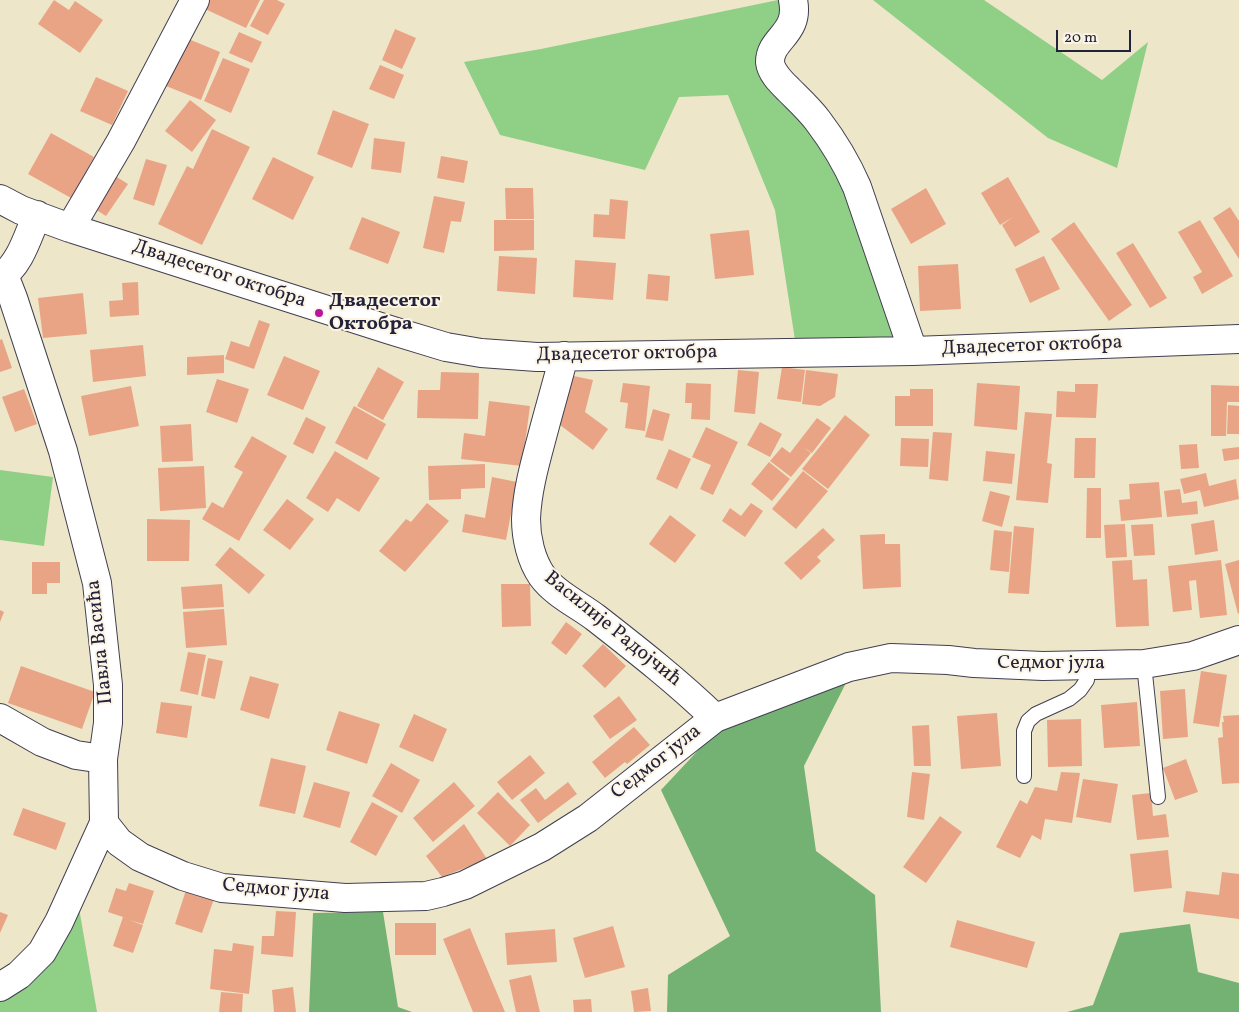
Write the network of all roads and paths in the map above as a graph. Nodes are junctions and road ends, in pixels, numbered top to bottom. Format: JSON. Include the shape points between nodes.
{"nodes":[{"id":1,"x":195,"y":0,"type":"edge"},
{"id":2,"x":793,"y":0,"type":"edge"},
{"id":3,"x":0,"y":199,"type":"edge"},
{"id":4,"x":37,"y":215,"type":"junction"},
{"id":5,"x":70,"y":228,"type":"junction"},
{"id":6,"x":2,"y":276,"type":"edge"},
{"id":7,"x":1239,"y":338,"type":"edge"},
{"id":8,"x":913,"y":351,"type":"junction"},
{"id":9,"x":564,"y":356,"type":"junction"},
{"id":10,"x":1239,"y":640,"type":"edge"},
{"id":11,"x":1144,"y":664,"type":"junction"},
{"id":12,"x":1087,"y":665,"type":"junction"},
{"id":13,"x":0,"y":718,"type":"edge"},
{"id":14,"x":715,"y":718,"type":"junction"},
{"id":15,"x":103,"y":759,"type":"junction"},
{"id":16,"x":1024,"y":776,"type":"dead end"},
{"id":17,"x":1158,"y":797,"type":"dead end"},
{"id":18,"x":104,"y":823,"type":"junction"},
{"id":19,"x":0,"y":987,"type":"edge"}],
"edges":[{"from":1,"to":5,"type":"street"},
{"from":2,"to":8,"type":"street","via":[[794,21],[772,53],[770,64],[777,78],[818,121],[849,168]]},
{"from":3,"to":4,"type":"street"},
{"from":4,"to":5,"type":"street","name":"Двадесетог октобра"},
{"from":4,"to":6,"type":"street","via":[[18,256]]},
{"from":5,"to":9,"type":"street","name":"Двадесетог октобра","via":[[446,347],[517,356]]},
{"from":6,"to":15,"type":"street","name":"Павла Васића","via":[[14,298],[63,450],[96,583],[108,685],[108,723]]},
{"from":7,"to":8,"type":"street","name":"Двадесетог октобра"},
{"from":8,"to":9,"type":"street","name":"Двадесетог октобра"},
{"from":9,"to":14,"type":"street","name":"Василије Радојчић","via":[[533,468],[527,504],[527,528],[534,562],[556,590],[651,661]]},
{"from":10,"to":11,"type":"street","name":"Седмог јула","via":[[1193,656]]},
{"from":11,"to":12,"type":"street","name":"Седмог јула"},
{"from":11,"to":17,"type":"lane"},
{"from":12,"to":14,"type":"street","name":"Седмог јула","via":[[974,664],[892,658],[849,667]]},
{"from":12,"to":16,"type":"lane","via":[[1087,680],[1080,690],[1028,721],[1024,732]]},
{"from":13,"to":15,"type":"street","via":[[42,742],[76,755]]},
{"from":14,"to":18,"type":"street","name":"Седмог јула","via":[[588,818],[542,847],[464,885],[426,896],[346,898],[222,888],[183,876],[140,857],[119,842]]},
{"from":15,"to":18,"type":"street","name":"Павла Васића"},
{"from":18,"to":19,"type":"street","name":"Павла Васића","via":[[42,952],[19,975]]}]}
